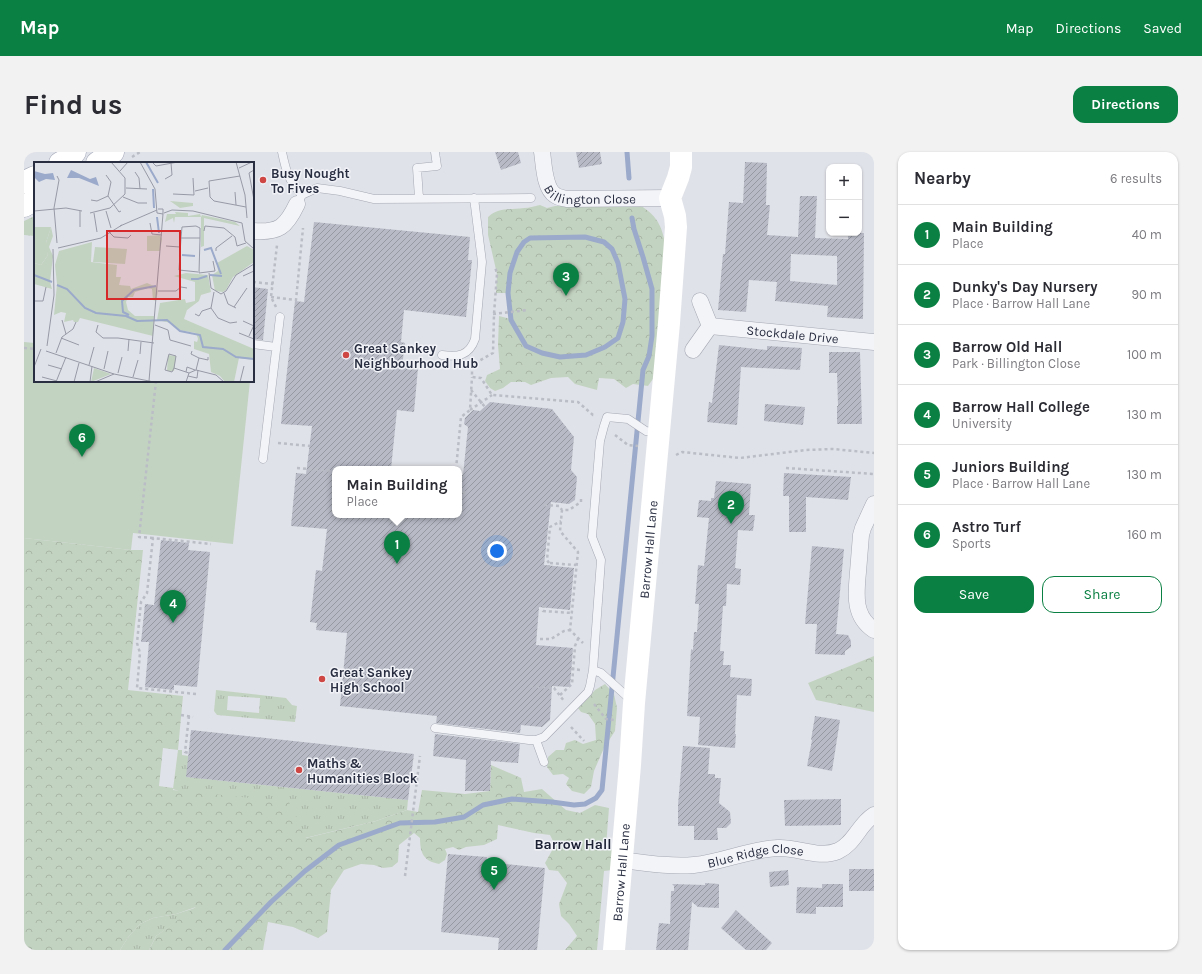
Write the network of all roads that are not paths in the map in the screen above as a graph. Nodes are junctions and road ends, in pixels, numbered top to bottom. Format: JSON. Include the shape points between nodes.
{"nodes":[{"id":1,"x":113,"y":152,"type":"edge"},
{"id":2,"x":282,"y":152,"type":"edge"},
{"id":3,"x":435,"y":152,"type":"edge"},
{"id":4,"x":542,"y":152,"type":"edge"},
{"id":5,"x":681,"y":152,"type":"edge"},
{"id":6,"x":98,"y":162,"type":"edge"},
{"id":7,"x":34,"y":177,"type":"edge"},
{"id":8,"x":24,"y":182,"type":"edge"},
{"id":9,"x":419,"y":198,"type":"junction"},
{"id":10,"x":474,"y":198,"type":"junction"},
{"id":11,"x":531,"y":198,"type":"dead end"},
{"id":12,"x":670,"y":198,"type":"junction"},
{"id":13,"x":300,"y":200,"type":"junction"},
{"id":14,"x":34,"y":201,"type":"edge"},
{"id":15,"x":24,"y":206,"type":"edge"},
{"id":16,"x":254,"y":231,"type":"edge"},
{"id":17,"x":700,"y":301,"type":"dead end"},
{"id":18,"x":280,"y":317,"type":"road end"},
{"id":19,"x":710,"y":326,"type":"junction"},
{"id":20,"x":874,"y":342,"type":"edge"},
{"id":21,"x":254,"y":344,"type":"edge"},
{"id":22,"x":276,"y":347,"type":"junction"},
{"id":23,"x":693,"y":350,"type":"dead end"},
{"id":24,"x":442,"y":356,"type":"dead end"},
{"id":25,"x":650,"y":431,"type":"junction"},
{"id":26,"x":263,"y":458,"type":"dead end"},
{"id":27,"x":874,"y":504,"type":"edge"},
{"id":28,"x":874,"y":630,"type":"edge"},
{"id":29,"x":592,"y":670,"type":"junction"},
{"id":30,"x":634,"y":703,"type":"junction"},
{"id":31,"x":435,"y":728,"type":"dead end"},
{"id":32,"x":536,"y":740,"type":"junction"},
{"id":33,"x":544,"y":762,"type":"dead end"},
{"id":34,"x":874,"y":815,"type":"edge"},
{"id":35,"x":622,"y":860,"type":"junction"},
{"id":36,"x":614,"y":950,"type":"edge"}],
"edges":[{"from":1,"to":6,"type":"street"},
{"from":2,"to":13,"type":"lane","via":[[286,169]]},
{"from":3,"to":9,"type":"lane","via":[[437,166],[417,168]]},
{"from":4,"to":12,"type":"street","name":"Billington Close","via":[[547,185],[559,198]]},
{"from":5,"to":12,"type":"street","via":[[681,168]]},
{"from":7,"to":8,"type":"street"},
{"from":9,"to":10,"type":"lane"},
{"from":9,"to":13,"type":"lane","via":[[374,199],[317,188]]},
{"from":10,"to":11,"type":"lane"},
{"from":10,"to":24,"type":"lane","via":[[482,262],[473,344],[465,353],[453,357]]},
{"from":12,"to":25,"type":"street","name":"Barrow Hall Lane","via":[[676,227]]},
{"from":13,"to":16,"type":"street","via":[[292,217],[284,225],[267,232]]},
{"from":14,"to":15,"type":"street"},
{"from":17,"to":19,"type":"street"},
{"from":18,"to":22,"type":"lane"},
{"from":19,"to":20,"type":"street","name":"Stockdale Drive"},
{"from":19,"to":23,"type":"street"},
{"from":21,"to":22,"type":"lane"},
{"from":22,"to":26,"type":"lane"},
{"from":25,"to":29,"type":"lane","via":[[628,419],[607,417],[600,441],[592,537],[601,560]]},
{"from":25,"to":30,"type":"street","name":"Barrow Hall Lane"},
{"from":27,"to":28,"type":"street","via":[[861,535],[856,601],[860,616]]},
{"from":29,"to":30,"type":"lane","via":[[607,677]]},
{"from":29,"to":32,"type":"lane","via":[[586,695],[544,737]]},
{"from":30,"to":35,"type":"street","name":"Barrow Hall Lane"},
{"from":31,"to":32,"type":"lane"},
{"from":32,"to":33,"type":"lane"},
{"from":34,"to":35,"type":"street","name":"Blue Ridge Close","via":[[865,822],[847,845],[829,854],[793,849],[765,849],[696,865],[675,866]]},
{"from":35,"to":36,"type":"street","name":"Barrow Hall Lane"}]}
